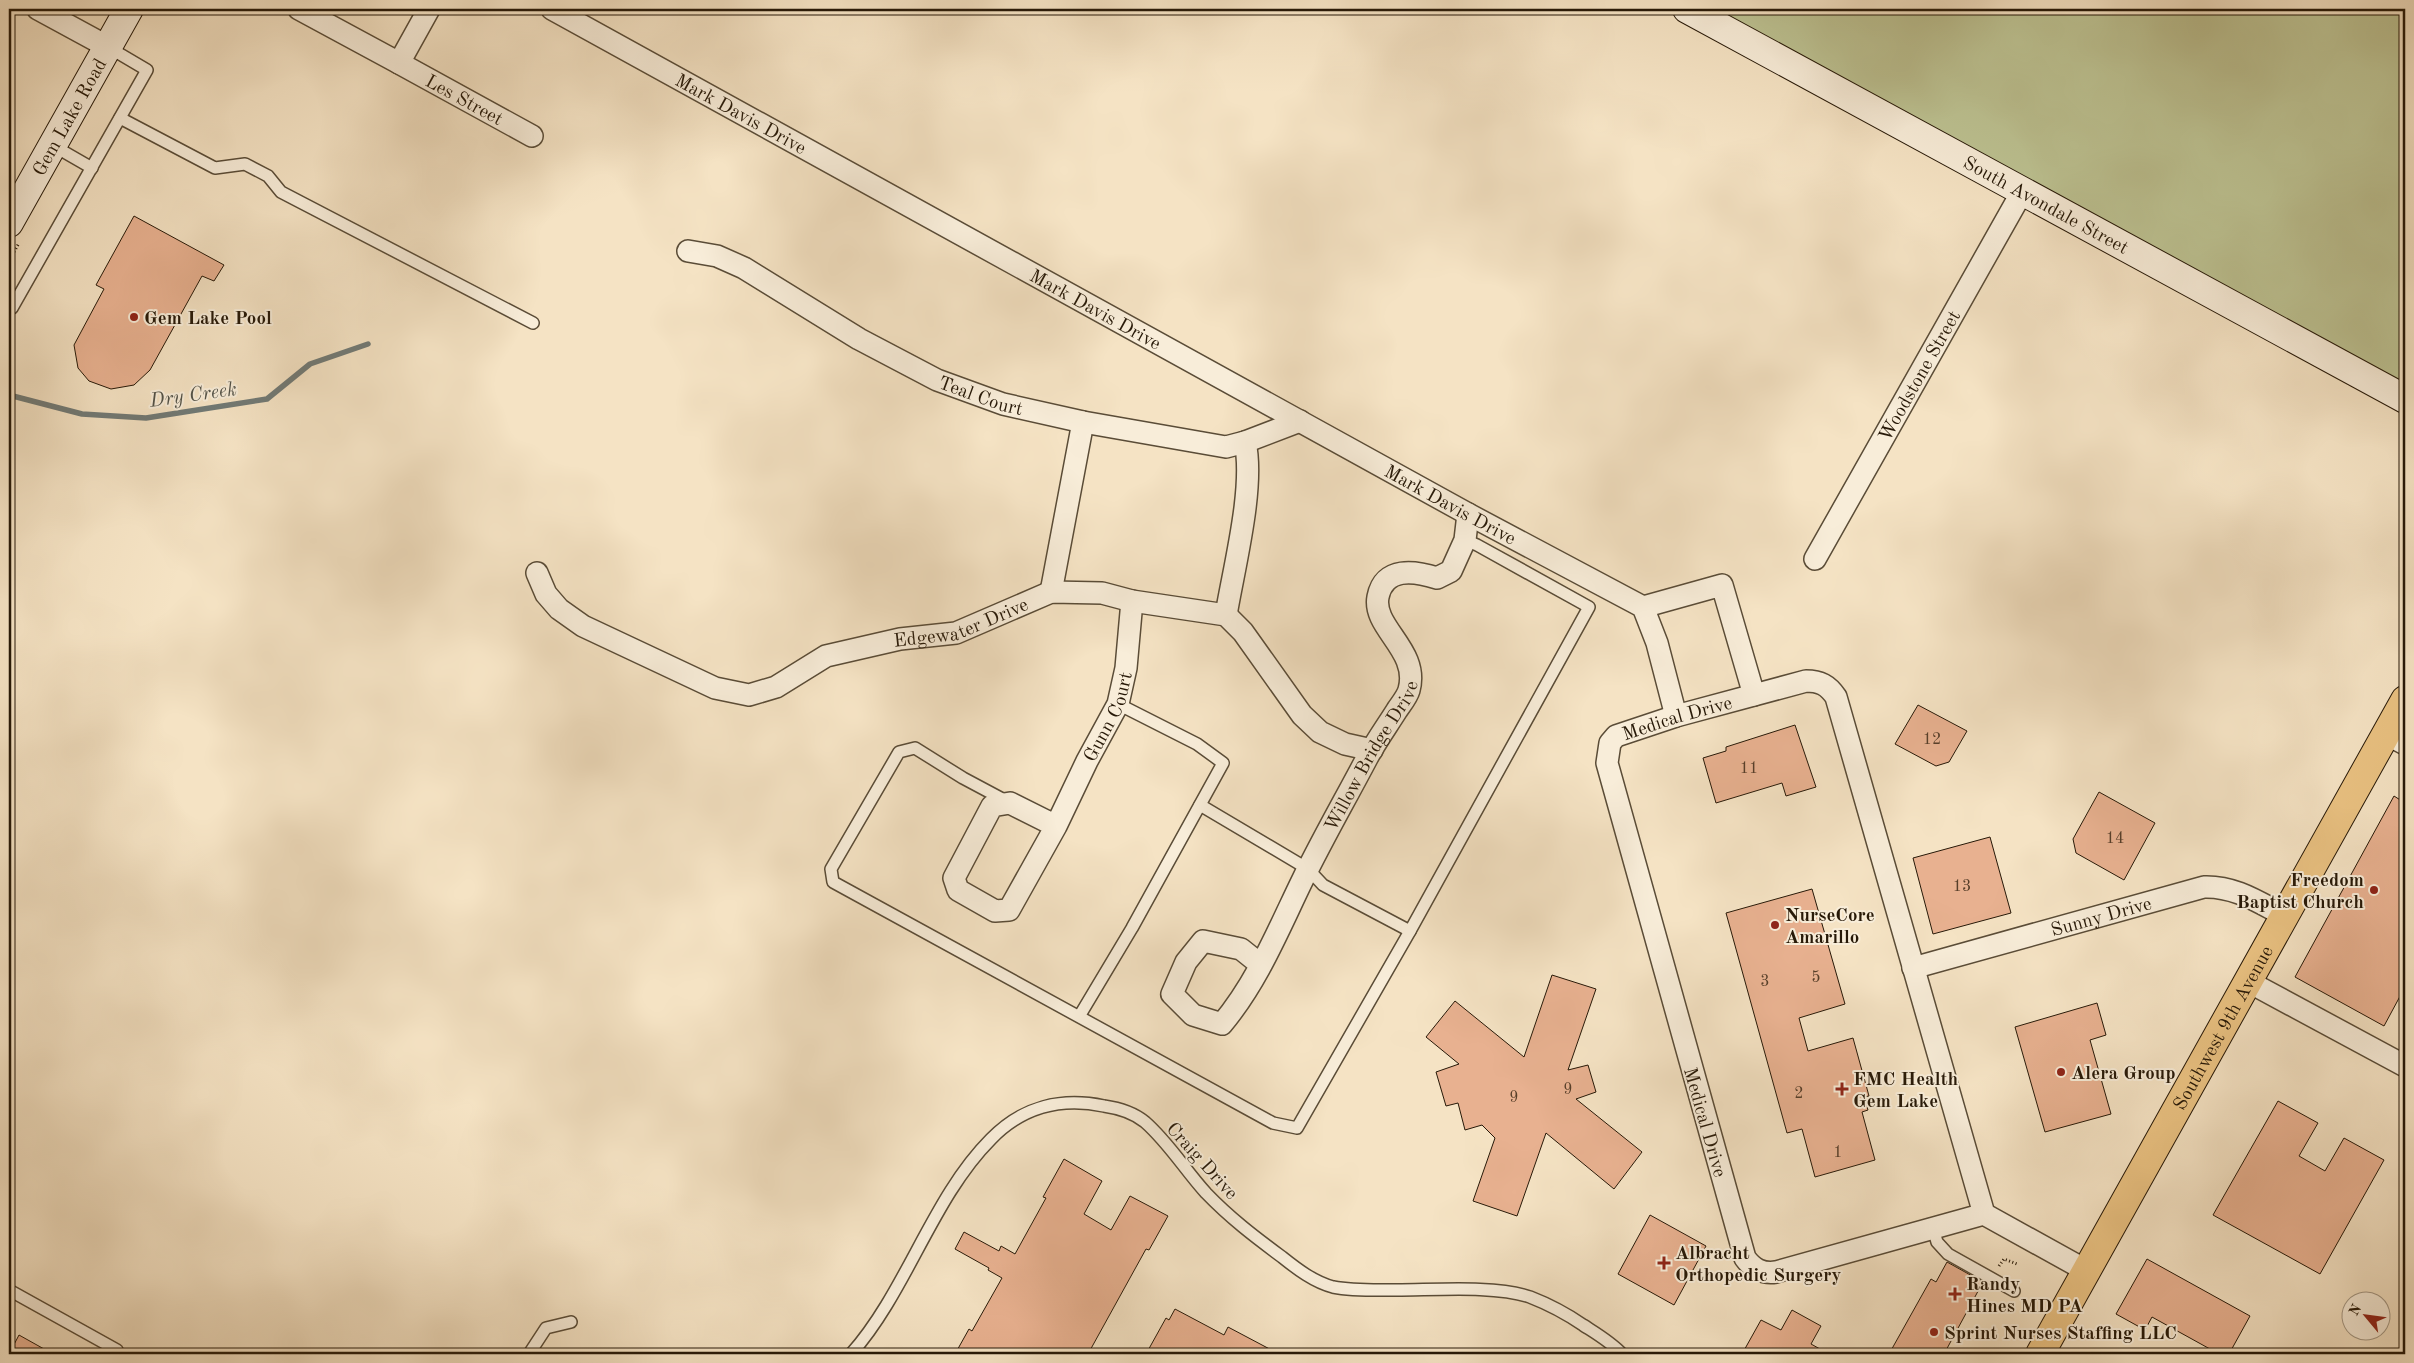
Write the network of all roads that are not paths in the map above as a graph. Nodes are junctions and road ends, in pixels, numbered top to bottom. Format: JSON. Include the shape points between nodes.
{"nodes":[{"id":1,"x":38,"y":9,"type":"edge"},
{"id":2,"x":129,"y":9,"type":"edge"},
{"id":3,"x":299,"y":9,"type":"edge"},
{"id":4,"x":429,"y":9,"type":"edge"},
{"id":5,"x":552,"y":9,"type":"edge"},
{"id":6,"x":1687,"y":9,"type":"edge"},
{"id":7,"x":108,"y":47,"type":"junction"},
{"id":8,"x":398,"y":63,"type":"junction"},
{"id":9,"x":120,"y":118,"type":"junction"},
{"id":10,"x":532,"y":136,"type":"dead end"},
{"id":11,"x":52,"y":145,"type":"junction"},
{"id":12,"x":92,"y":168,"type":"junction"},
{"id":13,"x":2022,"y":192,"type":"junction"},
{"id":14,"x":9,"y":223,"type":"edge"},
{"id":15,"x":688,"y":251,"type":"dead end"},
{"id":16,"x":9,"y":306,"type":"edge"},
{"id":17,"x":533,"y":323,"type":"dead end"},
{"id":18,"x":2405,"y":400,"type":"edge"},
{"id":19,"x":1300,"y":421,"type":"junction"},
{"id":20,"x":1083,"y":422,"type":"junction"},
{"id":21,"x":1245,"y":442,"type":"junction"},
{"id":22,"x":1468,"y":514,"type":"junction"},
{"id":23,"x":1465,"y":540,"type":"junction"},
{"id":24,"x":1815,"y":559,"type":"dead end"},
{"id":25,"x":537,"y":573,"type":"dead end"},
{"id":26,"x":1051,"y":592,"type":"junction"},
{"id":27,"x":1132,"y":601,"type":"junction"},
{"id":28,"x":1643,"y":606,"type":"junction"},
{"id":29,"x":1226,"y":615,"type":"junction"},
{"id":30,"x":1754,"y":695,"type":"junction"},
{"id":31,"x":2405,"y":700,"type":"edge"},
{"id":32,"x":1118,"y":704,"type":"junction"},
{"id":33,"x":1676,"y":716,"type":"junction"},
{"id":34,"x":2396,"y":739,"type":"edge"},
{"id":35,"x":1372,"y":750,"type":"junction"},
{"id":36,"x":1010,"y":803,"type":"junction"},
{"id":37,"x":1200,"y":804,"type":"junction"},
{"id":38,"x":1056,"y":826,"type":"junction"},
{"id":39,"x":1308,"y":869,"type":"junction"},
{"id":40,"x":2285,"y":916,"type":"junction"},
{"id":41,"x":1410,"y":930,"type":"junction"},
{"id":42,"x":1261,"y":965,"type":"dead end"},
{"id":43,"x":1913,"y":968,"type":"junction"},
{"id":44,"x":2249,"y":982,"type":"junction"},
{"id":45,"x":1080,"y":1015,"type":"junction"},
{"id":46,"x":2405,"y":1066,"type":"edge"},
{"id":47,"x":1984,"y":1214,"type":"junction"},
{"id":48,"x":1933,"y":1228,"type":"junction"},
{"id":49,"x":2087,"y":1271,"type":"junction"},
{"id":50,"x":9,"y":1290,"type":"edge"},
{"id":51,"x":2014,"y":1292,"type":"dead end"},
{"id":52,"x":570,"y":1322,"type":"dead end"},
{"id":53,"x":114,"y":1354,"type":"edge"},
{"id":54,"x":529,"y":1354,"type":"edge"},
{"id":55,"x":851,"y":1354,"type":"edge"},
{"id":56,"x":1622,"y":1354,"type":"edge"},
{"id":57,"x":2040,"y":1354,"type":"edge"}],
"edges":[{"from":1,"to":7,"type":"street"},
{"from":2,"to":7,"type":"street","name":"Gem Lake Road"},
{"from":3,"to":8,"type":"street","name":"Les Street"},
{"from":4,"to":8,"type":"street"},
{"from":5,"to":19,"type":"street","name":"Mark Davis Drive"},
{"from":6,"to":13,"type":"street","name":"South Avondale Street"},
{"from":7,"to":9,"type":"lane","via":[[147,70]]},
{"from":7,"to":11,"type":"street","name":"Gem Lake Road"},
{"from":8,"to":10,"type":"street","name":"Les Street"},
{"from":9,"to":12,"type":"lane"},
{"from":9,"to":17,"type":"lane","via":[[215,168],[245,164],[268,176],[281,192]]},
{"from":11,"to":12,"type":"lane"},
{"from":11,"to":14,"type":"street","name":"Gem Lake Road"},
{"from":12,"to":16,"type":"lane","via":[[12,308]]},
{"from":13,"to":18,"type":"street","name":"South Avondale Street"},
{"from":13,"to":24,"type":"street","name":"Woodstone Street"},
{"from":15,"to":20,"type":"street","name":"Teal Court","via":[[717,256],[744,268],[858,339],[937,380],[1003,404]]},
{"from":19,"to":21,"type":"street","name":"Teal Court"},
{"from":19,"to":22,"type":"street","name":"Mark Davis Drive"},
{"from":20,"to":21,"type":"street","name":"Teal Court","via":[[1226,447]]},
{"from":20,"to":26,"type":"street"},
{"from":21,"to":29,"type":"street","via":[[1249,460],[1246,500]]},
{"from":22,"to":23,"type":"street","name":"Willow Bridge Drive"},
{"from":22,"to":28,"type":"street","name":"Mark Davis Drive"},
{"from":23,"to":35,"type":"street","name":"Willow Bridge Drive","via":[[1451,571],[1437,578],[1416,572],[1398,573],[1386,583],[1378,597],[1379,614],[1411,668],[1409,691]]},
{"from":23,"to":41,"type":"lane","via":[[1589,607]]},
{"from":25,"to":26,"type":"street","name":"Edgewater Drive","via":[[546,594],[559,609],[583,626],[715,688],[748,695],[776,687],[826,656],[900,639],[956,633]]},
{"from":26,"to":27,"type":"street","name":"Edgewater Drive","via":[[1102,593]]},
{"from":27,"to":29,"type":"street","name":"Edgewater Drive"},
{"from":27,"to":32,"type":"street","name":"Gunn Court","via":[[1126,668]]},
{"from":28,"to":30,"type":"street","via":[[1722,584]]},
{"from":28,"to":33,"type":"street","via":[[1658,643]]},
{"from":29,"to":35,"type":"street","via":[[1243,632],[1302,716],[1320,732],[1345,744]]},
{"from":30,"to":33,"type":"street","name":"Medical Drive"},
{"from":30,"to":43,"type":"street","name":"Medical Drive","via":[[1815,681],[1830,688],[1836,697]]},
{"from":31,"to":34,"type":"main road","name":"Southwest 9th Avenue"},
{"from":32,"to":37,"type":"lane","via":[[1197,744],[1223,763]]},
{"from":32,"to":38,"type":"street","name":"Gunn Court"},
{"from":33,"to":48,"type":"street","name":"Medical Drive","via":[[1616,736],[1610,743],[1607,763],[1745,1258],[1759,1271],[1776,1272]]},
{"from":34,"to":40,"type":"main road","name":"Southwest 9th Avenue"},
{"from":35,"to":39,"type":"street","name":"Willow Bridge Drive"},
{"from":36,"to":38,"type":"street"},
{"from":36,"to":38,"type":"street","name":"Gunn Court","via":[[992,806],[954,878],[958,890],[996,911],[1009,910]]},
{"from":36,"to":45,"type":"lane","via":[[915,748],[899,752],[830,869],[834,882]]},
{"from":37,"to":39,"type":"lane"},
{"from":37,"to":45,"type":"lane"},
{"from":39,"to":41,"type":"lane","via":[[1323,885]]},
{"from":39,"to":42,"type":"street","name":"Willow Bridge Drive"},
{"from":40,"to":43,"type":"street","name":"Sunny Drive","via":[[2233,889],[2204,887]]},
{"from":40,"to":44,"type":"main road","name":"Southwest 9th Avenue"},
{"from":41,"to":45,"type":"lane","via":[[1297,1128],[1274,1122]]},
{"from":43,"to":47,"type":"street","name":"Medical Drive"},
{"from":44,"to":46,"type":"street"},
{"from":44,"to":49,"type":"main road","name":"Southwest 9th Avenue"},
{"from":47,"to":48,"type":"street","name":"Medical Drive"},
{"from":47,"to":49,"type":"street"},
{"from":48,"to":51,"type":"lane","via":[[1937,1242],[1948,1254]]},
{"from":49,"to":57,"type":"main road","name":"Southwest 9th Avenue"},
{"from":50,"to":53,"type":"lane","via":[[117,1350]]},
{"from":52,"to":54,"type":"lane","via":[[546,1328]]},
{"from":55,"to":56,"type":"lane","name":"Craig Drive","via":[[897,1286],[966,1168],[993,1137],[1029,1112],[1061,1102],[1088,1102],[1120,1109],[1143,1120],[1237,1224],[1305,1275],[1331,1286],[1362,1290],[1486,1290],[1529,1297],[1573,1318],[1614,1345]]}]}
